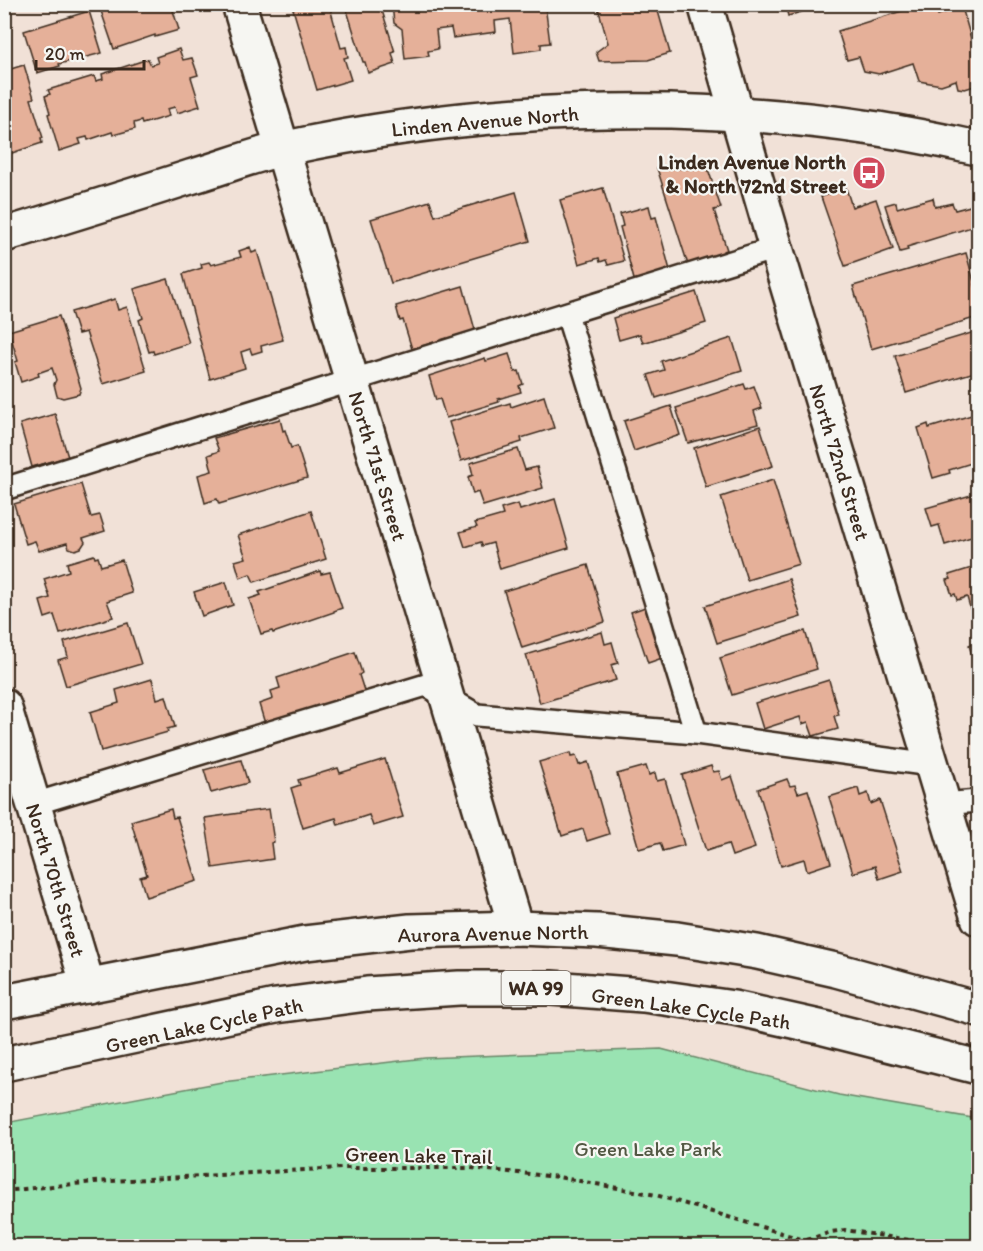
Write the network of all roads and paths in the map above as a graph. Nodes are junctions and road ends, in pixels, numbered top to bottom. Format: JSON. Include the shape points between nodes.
{"nodes":[{"id":1,"x":239,"y":4,"type":"edge"},
{"id":2,"x":705,"y":4,"type":"edge"},
{"id":3,"x":736,"y":114,"type":"junction"},
{"id":4,"x":978,"y":148,"type":"edge"},
{"id":5,"x":282,"y":149,"type":"junction"},
{"id":6,"x":4,"y":235,"type":"edge"},
{"id":7,"x":776,"y":248,"type":"junction"},
{"id":8,"x":567,"y":314,"type":"junction"},
{"id":9,"x":352,"y":381,"type":"junction"},
{"id":10,"x":4,"y":489,"type":"edge"},
{"id":11,"x":447,"y":698,"type":"junction"},
{"id":12,"x":4,"y":706,"type":"edge"},
{"id":13,"x":696,"y":734,"type":"junction"},
{"id":14,"x":931,"y":765,"type":"junction"},
{"id":15,"x":978,"y":801,"type":"edge"},
{"id":16,"x":34,"y":804,"type":"junction"},
{"id":17,"x":943,"y":804,"type":"junction"},
{"id":18,"x":978,"y":918,"type":"edge"},
{"id":19,"x":516,"y":928,"type":"junction"},
{"id":20,"x":88,"y":986,"type":"junction"},
{"id":21,"x":4,"y":1002,"type":"edge"},
{"id":22,"x":978,"y":1010,"type":"edge"},
{"id":23,"x":4,"y":1064,"type":"edge"},
{"id":24,"x":978,"y":1066,"type":"edge"},
{"id":25,"x":4,"y":1191,"type":"edge"},
{"id":26,"x":806,"y":1241,"type":"junction"},
{"id":27,"x":824,"y":1246,"type":"edge"},
{"id":28,"x":978,"y":1246,"type":"edge"}],
"edges":[{"from":1,"to":5,"type":"main road","name":"North 71st Street"},
{"from":2,"to":3,"type":"main road","name":"North 72nd Street"},
{"from":3,"to":4,"type":"main road","name":"Linden Avenue North","via":[[870,128]]},
{"from":3,"to":5,"type":"main road","name":"Linden Avenue North","via":[[595,111],[508,115],[357,134]]},
{"from":3,"to":7,"type":"main road","name":"North 72nd Street"},
{"from":5,"to":6,"type":"main road","name":"Linden Avenue North"},
{"from":5,"to":9,"type":"main road","name":"North 71st Street"},
{"from":7,"to":8,"type":"lane"},
{"from":7,"to":14,"type":"main road","name":"North 72nd Street"},
{"from":8,"to":9,"type":"lane"},
{"from":8,"to":13,"type":"lane"},
{"from":9,"to":10,"type":"lane"},
{"from":9,"to":11,"type":"main road","name":"North 71st Street"},
{"from":11,"to":13,"type":"lane","via":[[477,715]]},
{"from":11,"to":16,"type":"lane","via":[[426,686]]},
{"from":11,"to":19,"type":"main road","name":"North 71st Street"},
{"from":12,"to":16,"type":"main road","name":"North 70th Street"},
{"from":13,"to":14,"type":"lane"},
{"from":14,"to":17,"type":"main road","name":"North 72nd Street"},
{"from":15,"to":17,"type":"lane"},
{"from":16,"to":20,"type":"main road","name":"North 70th Street"},
{"from":17,"to":18,"type":"main road","name":"North 72nd Street"},
{"from":19,"to":20,"type":"main road","name":"Aurora Avenue North","via":[[410,931],[305,942]]},
{"from":19,"to":22,"type":"main road","name":"Aurora Avenue North","via":[[677,939],[757,952]]},
{"from":20,"to":21,"type":"main road","name":"Aurora Avenue North"},
{"from":23,"to":24,"type":"main road","number":"WA 99","via":[[276,1006],[367,994],[459,988],[643,995],[824,1028]]},
{"from":25,"to":26,"type":"path","name":"Green Lake Trail","via":[[341,1168],[470,1168],[656,1195]]},
{"from":26,"to":27,"type":"path","name":"Green Lake Trail"},
{"from":26,"to":28,"type":"path","via":[[845,1230],[941,1245]]}]}
